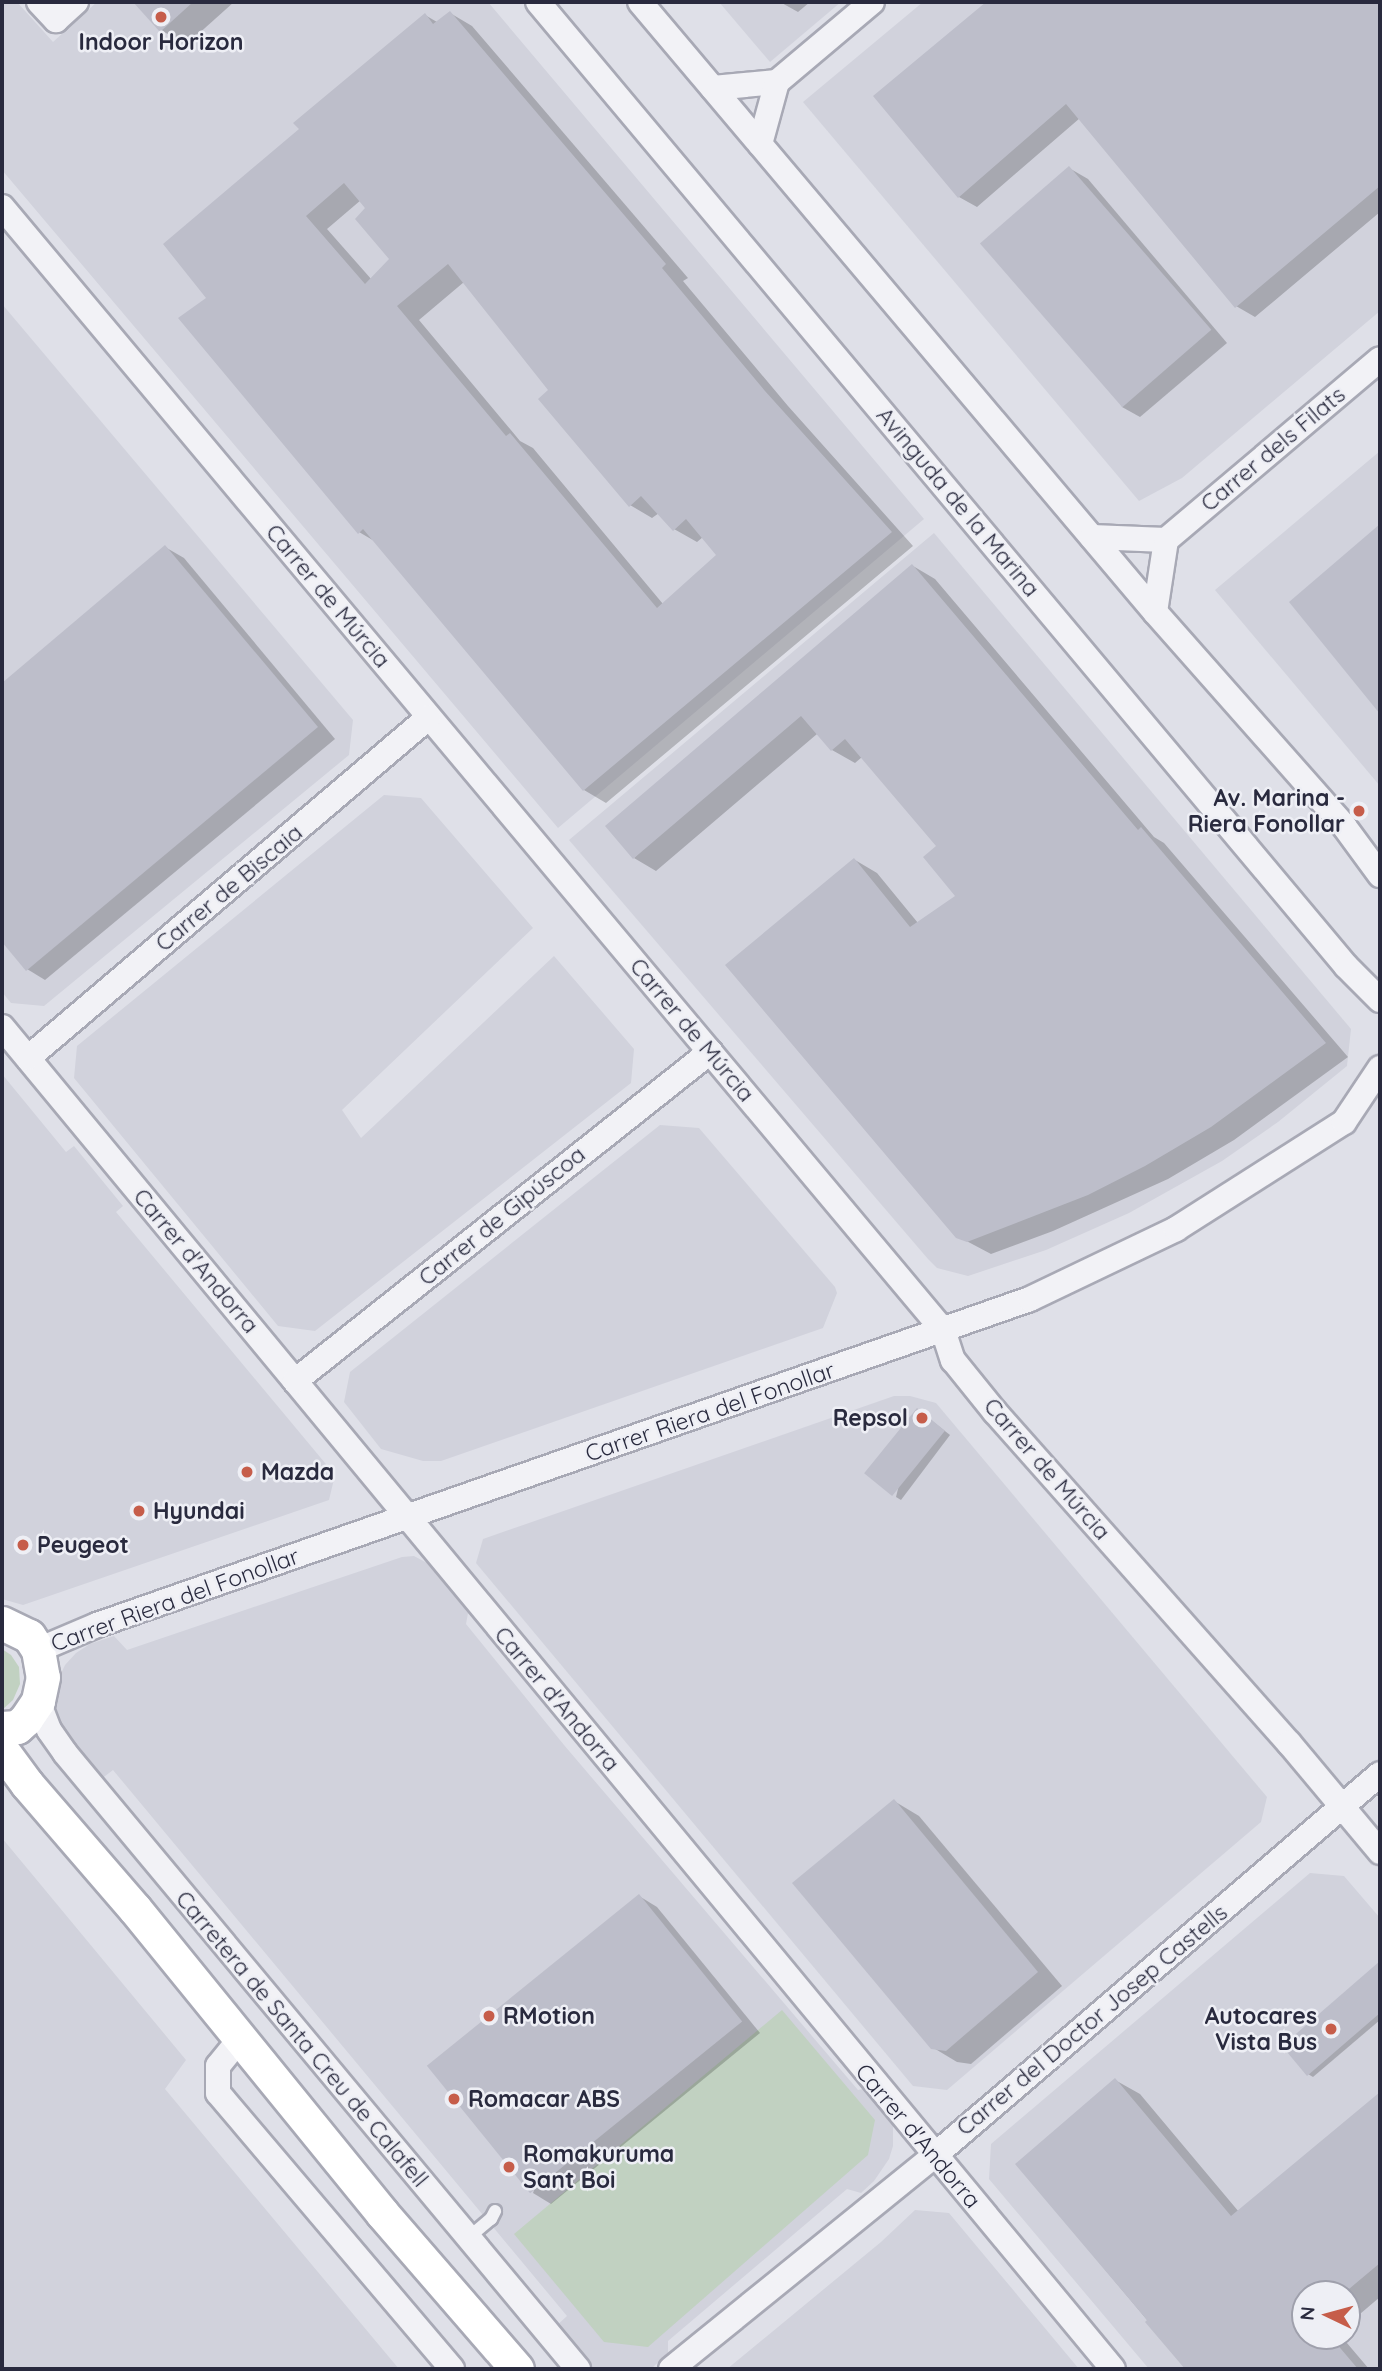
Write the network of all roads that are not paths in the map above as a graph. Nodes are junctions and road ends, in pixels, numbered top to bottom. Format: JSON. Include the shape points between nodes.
{"nodes":[{"id":1,"x":39,"y":2,"type":"edge"},
{"id":2,"x":76,"y":2,"type":"edge"},
{"id":3,"x":538,"y":2,"type":"edge"},
{"id":4,"x":640,"y":2,"type":"edge"},
{"id":5,"x":872,"y":2,"type":"edge"},
{"id":6,"x":777,"y":82,"type":"junction"},
{"id":7,"x":713,"y":88,"type":"junction"},
{"id":8,"x":760,"y":144,"type":"junction"},
{"id":9,"x":2,"y":206,"type":"edge"},
{"id":10,"x":1380,"y":359,"type":"edge"},
{"id":11,"x":1092,"y":537,"type":"junction"},
{"id":12,"x":1166,"y":540,"type":"junction"},
{"id":13,"x":1155,"y":612,"type":"junction"},
{"id":14,"x":429,"y":717,"type":"junction"},
{"id":15,"x":1380,"y":875,"type":"edge"},
{"id":16,"x":1380,"y":1000,"type":"edge"},
{"id":17,"x":2,"y":1027,"type":"edge"},
{"id":18,"x":710,"y":1052,"type":"junction"},
{"id":19,"x":28,"y":1058,"type":"junction"},
{"id":20,"x":1380,"y":1068,"type":"edge"},
{"id":21,"x":1380,"y":1108,"type":"edge"},
{"id":22,"x":1353,"y":1113,"type":"junction"},
{"id":23,"x":943,"y":1330,"type":"junction"},
{"id":24,"x":295,"y":1381,"type":"junction"},
{"id":25,"x":408,"y":1518,"type":"junction"},
{"id":26,"x":2,"y":1623,"type":"edge"},
{"id":27,"x":38,"y":1650,"type":"junction"},
{"id":28,"x":38,"y":1701,"type":"junction"},
{"id":29,"x":2,"y":1728,"type":"edge"},
{"id":30,"x":2,"y":1750,"type":"edge"},
{"id":31,"x":1380,"y":1774,"type":"edge"},
{"id":32,"x":1342,"y":1807,"type":"junction"},
{"id":33,"x":1380,"y":1852,"type":"edge"},
{"id":34,"x":239,"y":2040,"type":"junction"},
{"id":35,"x":934,"y":2155,"type":"junction"},
{"id":36,"x":495,"y":2211,"type":"dead end"},
{"id":37,"x":468,"y":2238,"type":"junction"},
{"id":38,"x":452,"y":2369,"type":"edge"},
{"id":39,"x":517,"y":2369,"type":"edge"},
{"id":40,"x":578,"y":2369,"type":"edge"},
{"id":41,"x":671,"y":2369,"type":"edge"},
{"id":42,"x":1113,"y":2369,"type":"edge"}],
"edges":[{"from":1,"to":2,"type":"street","via":[[56,20]]},
{"from":3,"to":16,"type":"street","name":"Avinguda de la Marina","via":[[1346,966]]},
{"from":4,"to":7,"type":"street"},
{"from":5,"to":6,"type":"street"},
{"from":6,"to":7,"type":"street"},
{"from":6,"to":8,"type":"street"},
{"from":7,"to":8,"type":"street"},
{"from":8,"to":11,"type":"street"},
{"from":9,"to":14,"type":"street","name":"Carrer de Múrcia"},
{"from":10,"to":12,"type":"street","name":"Carrer dels Filats"},
{"from":11,"to":12,"type":"street"},
{"from":11,"to":13,"type":"street"},
{"from":12,"to":13,"type":"street"},
{"from":13,"to":15,"type":"street","via":[[1344,826]]},
{"from":14,"to":18,"type":"street","name":"Carrer de Múrcia"},
{"from":14,"to":19,"type":"street","name":"Carrer de Biscaia"},
{"from":17,"to":19,"type":"street","name":"Carrer d'Andorra"},
{"from":18,"to":23,"type":"street","name":"Carrer de Múrcia"},
{"from":18,"to":24,"type":"street","name":"Carrer de Gipúscoa"},
{"from":19,"to":24,"type":"street","name":"Carrer d'Andorra"},
{"from":20,"to":22,"type":"street"},
{"from":21,"to":22,"type":"street"},
{"from":22,"to":23,"type":"street","name":"Carrer Riera del Fonollar","via":[[1176,1229],[1030,1299]]},
{"from":23,"to":25,"type":"street","name":"Carrer Riera del Fonollar"},
{"from":23,"to":32,"type":"street","name":"Carrer de Múrcia","via":[[953,1360],[995,1412]]},
{"from":24,"to":25,"type":"street","name":"Carrer d'Andorra"},
{"from":25,"to":27,"type":"street","name":"Carrer Riera del Fonollar","via":[[97,1625]]},
{"from":25,"to":35,"type":"street","name":"Carrer d'Andorra"},
{"from":26,"to":27,"type":"street","via":[[29,1636]]},
{"from":27,"to":28,"type":"street","via":[[43,1677]]},
{"from":28,"to":29,"type":"street","via":[[17,1727]]},
{"from":28,"to":37,"type":"street","name":"Carretera de Santa Creu de Calafell","via":[[49,1730],[65,1753]]},
{"from":30,"to":34,"type":"street","name":"Carretera de Santa Creu de Calafell"},
{"from":31,"to":32,"type":"street","name":"Carrer del Doctor Josep Castells"},
{"from":32,"to":33,"type":"street","name":"Carrer de Múrcia"},
{"from":32,"to":35,"type":"street","name":"Carrer del Doctor Josep Castells"},
{"from":34,"to":38,"type":"street","via":[[218,2066],[218,2093]]},
{"from":34,"to":39,"type":"street","name":"Carretera de Santa Creu de Calafell"},
{"from":35,"to":41,"type":"street","name":"Carrer del Doctor Josep Castells"},
{"from":35,"to":42,"type":"street","name":"Carrer d'Andorra"},
{"from":36,"to":37,"type":"lane"},
{"from":37,"to":40,"type":"street","name":"Carretera de Santa Creu de Calafell"}]}
